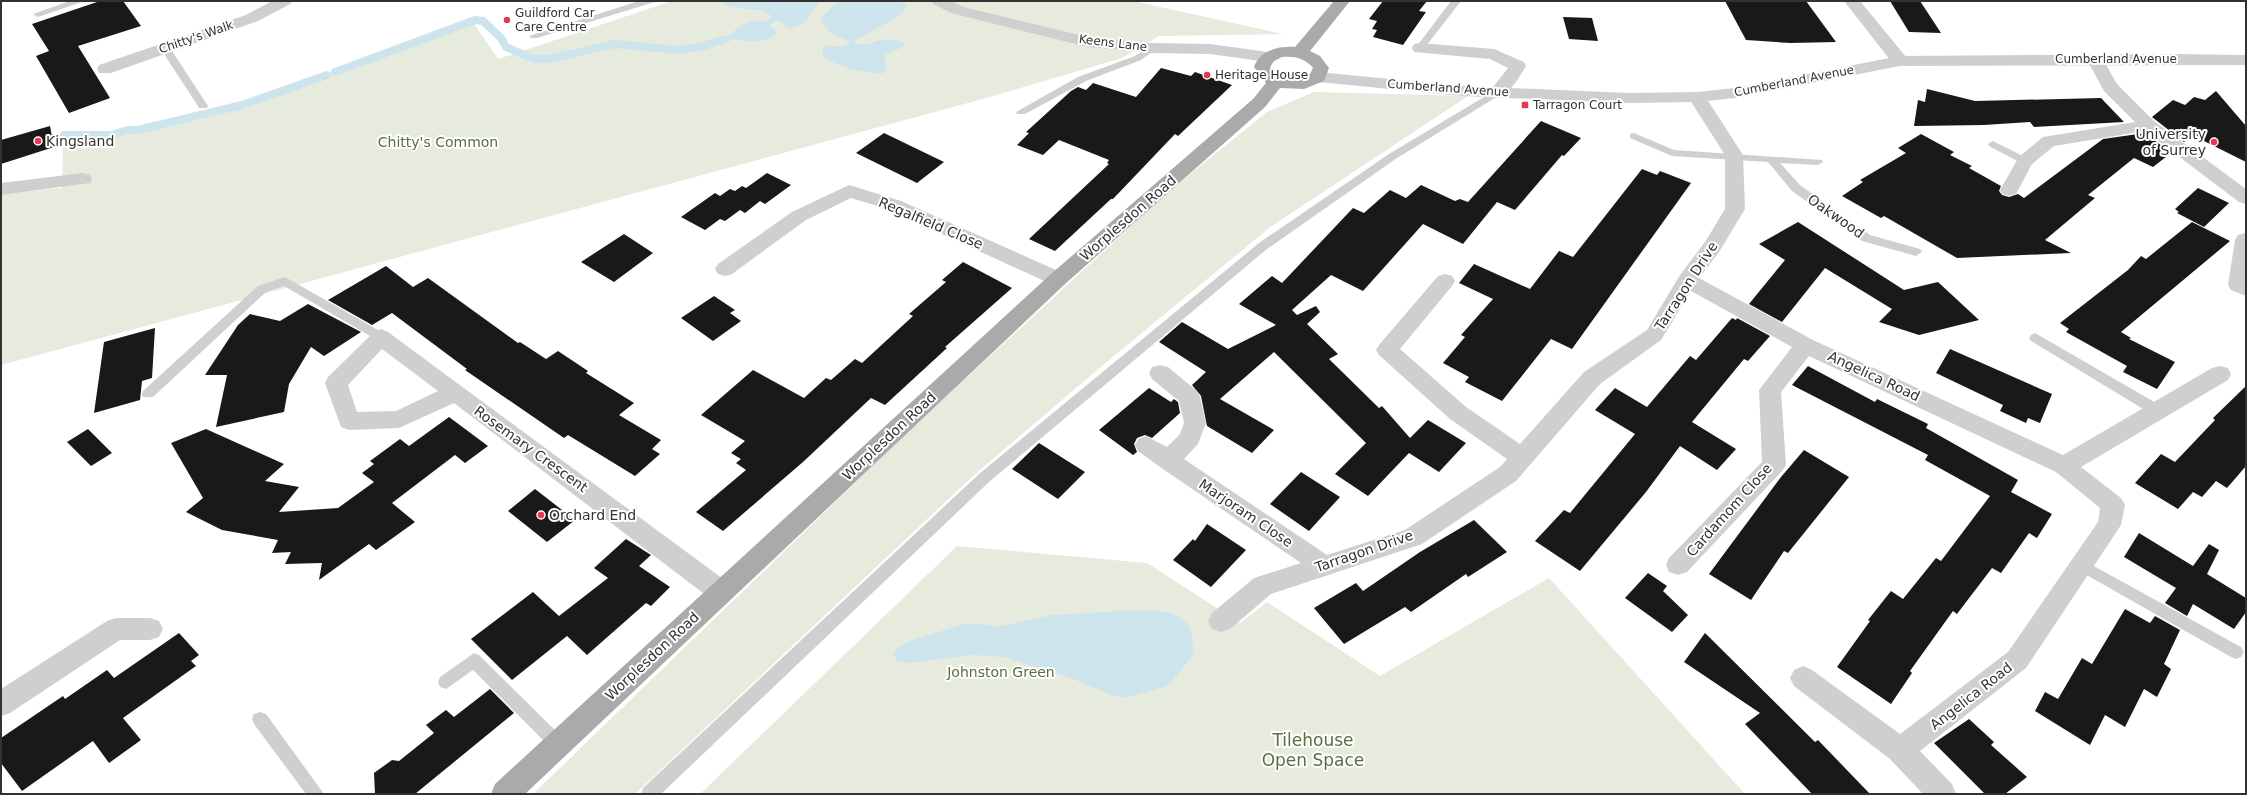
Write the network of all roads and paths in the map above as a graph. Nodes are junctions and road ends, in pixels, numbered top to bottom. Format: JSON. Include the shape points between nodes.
{"nodes":[{"id":1,"x":80,"y":1,"type":"edge"},
{"id":2,"x":284,"y":1,"type":"edge"},
{"id":3,"x":653,"y":1,"type":"edge"},
{"id":4,"x":939,"y":1,"type":"edge"},
{"id":5,"x":1342,"y":1,"type":"edge"},
{"id":6,"x":1456,"y":1,"type":"edge"},
{"id":7,"x":1852,"y":1,"type":"edge"},
{"id":8,"x":38,"y":14,"type":"dead end"},
{"id":9,"x":534,"y":36,"type":"dead end"},
{"id":10,"x":165,"y":48,"type":"junction"},
{"id":11,"x":1152,"y":48,"type":"junction"},
{"id":12,"x":1420,"y":48,"type":"joint"},
{"id":13,"x":1300,"y":52,"type":"junction"},
{"id":14,"x":1268,"y":57,"type":"junction"},
{"id":15,"x":2095,"y":60,"type":"junction"},
{"id":16,"x":2246,"y":60,"type":"edge"},
{"id":17,"x":1900,"y":61,"type":"junction"},
{"id":18,"x":105,"y":69,"type":"dead end"},
{"id":19,"x":1318,"y":77,"type":"junction"},
{"id":20,"x":1276,"y":82,"type":"junction"},
{"id":21,"x":1499,"y":91,"type":"junction"},
{"id":22,"x":1697,"y":97,"type":"junction"},
{"id":23,"x":203,"y":106,"type":"dead end"},
{"id":24,"x":1020,"y":112,"type":"dead end"},
{"id":25,"x":2148,"y":125,"type":"junction"},
{"id":26,"x":1634,"y":136,"type":"dead end"},
{"id":27,"x":1993,"y":144,"type":"dead end"},
{"id":28,"x":1734,"y":155,"type":"junction"},
{"id":29,"x":1770,"y":158,"type":"junction"},
{"id":30,"x":2025,"y":161,"type":"junction"},
{"id":31,"x":1818,"y":162,"type":"dead end"},
{"id":32,"x":83,"y":178,"type":"dead end"},
{"id":33,"x":1,"y":189,"type":"edge"},
{"id":34,"x":2009,"y":190,"type":"dead end"},
{"id":35,"x":2246,"y":198,"type":"edge"},
{"id":36,"x":2245,"y":240,"type":"dead end"},
{"id":37,"x":1916,"y":252,"type":"dead end"},
{"id":38,"x":725,"y":269,"type":"dead end"},
{"id":39,"x":1058,"y":279,"type":"junction"},
{"id":40,"x":1687,"y":280,"type":"junction"},
{"id":41,"x":1445,"y":281,"type":"dead end"},
{"id":42,"x":2246,"y":289,"type":"edge"},
{"id":43,"x":381,"y":337,"type":"junction"},
{"id":44,"x":2035,"y":338,"type":"dead end"},
{"id":45,"x":1806,"y":345,"type":"junction"},
{"id":46,"x":1160,"y":373,"type":"dead end"},
{"id":47,"x":2220,"y":374,"type":"dead end"},
{"id":48,"x":455,"y":393,"type":"junction"},
{"id":49,"x":148,"y":394,"type":"dead end"},
{"id":50,"x":2158,"y":411,"type":"junction"},
{"id":51,"x":1146,"y":445,"type":"dead end"},
{"id":52,"x":1523,"y":458,"type":"junction"},
{"id":53,"x":1168,"y":461,"type":"junction"},
{"id":54,"x":2064,"y":466,"type":"junction"},
{"id":55,"x":1323,"y":565,"type":"junction"},
{"id":56,"x":1678,"y":565,"type":"dead end"},
{"id":57,"x":2081,"y":565,"type":"junction"},
{"id":58,"x":721,"y":592,"type":"junction"},
{"id":59,"x":1221,"y":621,"type":"dead end"},
{"id":60,"x":150,"y":629,"type":"dead end"},
{"id":61,"x":2236,"y":652,"type":"dead end"},
{"id":62,"x":1803,"y":678,"type":"dead end"},
{"id":63,"x":446,"y":682,"type":"dead end"},
{"id":64,"x":1,"y":704,"type":"edge"},
{"id":65,"x":260,"y":719,"type":"dead end"},
{"id":66,"x":558,"y":744,"type":"junction"},
{"id":67,"x":1900,"y":750,"type":"junction"},
{"id":68,"x":316,"y":794,"type":"edge"},
{"id":69,"x":505,"y":794,"type":"edge"},
{"id":70,"x":649,"y":794,"type":"edge"},
{"id":71,"x":1942,"y":794,"type":"edge"}],
"edges":[{"from":1,"to":8,"type":"lane"},
{"from":2,"to":10,"type":"street","name":"Chitty's Walk","via":[[252,18]]},
{"from":3,"to":9,"type":"lane"},
{"from":4,"to":11,"type":"street","name":"Keens Lane","via":[[957,10],[1088,42]]},
{"from":5,"to":13,"type":"main road"},
{"from":6,"to":12,"type":"lane"},
{"from":7,"to":17,"type":"street"},
{"from":10,"to":18,"type":"street","name":"Chitty's Walk"},
{"from":10,"to":23,"type":"lane"},
{"from":11,"to":14,"type":"street","name":"Keens Lane","via":[[1210,49]]},
{"from":11,"to":24,"type":"lane","via":[[1138,58],[1082,79]]},
{"from":12,"to":21,"type":"street","via":[[1494,54],[1518,66]]},
{"from":13,"to":14,"type":"main road","via":[[1286,52]]},
{"from":13,"to":19,"type":"main road","via":[[1314,58],[1318,63],[1321,68]]},
{"from":14,"to":20,"type":"main road","via":[[1262,67],[1269,78]]},
{"from":15,"to":16,"type":"street","name":"Cumberland Avenue"},
{"from":15,"to":17,"type":"street","name":"Cumberland Avenue"},
{"from":15,"to":25,"type":"street","via":[[2110,87]]},
{"from":17,"to":22,"type":"street","name":"Cumberland Avenue","via":[[1846,70],[1768,88]]},
{"from":19,"to":20,"type":"main road","via":[[1304,84]]},
{"from":19,"to":21,"type":"street","name":"Cumberland Avenue","via":[[1462,91]]},
{"from":20,"to":39,"type":"main road","name":"Worplesdon Road","via":[[1259,103]]},
{"from":21,"to":22,"type":"street","name":"Cumberland Avenue","via":[[1630,98]]},
{"from":21,"to":70,"type":"lane","via":[[1393,156],[1270,242],[1176,318],[984,478]]},
{"from":22,"to":28,"type":"street"},
{"from":25,"to":30,"type":"street","via":[[2049,141]]},
{"from":25,"to":35,"type":"street"},
{"from":26,"to":28,"type":"lane","via":[[1672,153]]},
{"from":27,"to":30,"type":"lane"},
{"from":28,"to":29,"type":"lane"},
{"from":28,"to":40,"type":"street","name":"Tarragon Drive","via":[[1736,209]]},
{"from":29,"to":31,"type":"lane"},
{"from":29,"to":37,"type":"lane","name":"Oakwood","via":[[1796,188],[1866,238]]},
{"from":30,"to":34,"type":"street"},
{"from":32,"to":33,"type":"street"},
{"from":36,"to":42,"type":"street","via":[[2238,285]]},
{"from":38,"to":39,"type":"street","name":"Regalfield Close","via":[[799,216],[849,191],[894,205]]},
{"from":39,"to":58,"type":"main road","name":"Worplesdon Road"},
{"from":40,"to":45,"type":"street","name":"Angelica Road"},
{"from":40,"to":52,"type":"street","name":"Tarragon Drive","via":[[1654,335],[1592,378]]},
{"from":41,"to":52,"type":"street","via":[[1388,350],[1458,413]]},
{"from":43,"to":48,"type":"street","name":"Rosemary Crescent"},
{"from":43,"to":48,"type":"street","via":[[336,383],[349,421],[400,419]]},
{"from":43,"to":49,"type":"lane","via":[[285,281],[262,288]]},
{"from":44,"to":50,"type":"lane"},
{"from":45,"to":54,"type":"street","name":"Angelica Road"},
{"from":45,"to":56,"type":"street","name":"Cardamom Close","via":[[1770,390],[1774,465]]},
{"from":46,"to":53,"type":"street","via":[[1189,397],[1195,423],[1190,438]]},
{"from":47,"to":50,"type":"street"},
{"from":48,"to":58,"type":"street","name":"Rosemary Crescent"},
{"from":50,"to":54,"type":"street"},
{"from":51,"to":53,"type":"street","name":"Marjoram Close"},
{"from":52,"to":55,"type":"street","name":"Tarragon Drive","via":[[1508,474],[1413,537]]},
{"from":53,"to":55,"type":"street","name":"Marjoram Close"},
{"from":54,"to":57,"type":"street","name":"Angelica Road","via":[[2113,505],[2109,525]]},
{"from":55,"to":59,"type":"street","name":"Tarragon Drive","via":[[1263,586]]},
{"from":57,"to":61,"type":"lane"},
{"from":57,"to":67,"type":"street","name":"Angelica Road","via":[[2017,660]]},
{"from":58,"to":66,"type":"main road","name":"Worplesdon Road"},
{"from":60,"to":64,"type":"street","via":[[116,629]]},
{"from":62,"to":67,"type":"street"},
{"from":63,"to":66,"type":"lane","via":[[474,660]]},
{"from":65,"to":68,"type":"lane"},
{"from":66,"to":69,"type":"main road","name":"Worplesdon Road"},
{"from":67,"to":71,"type":"street"}]}
